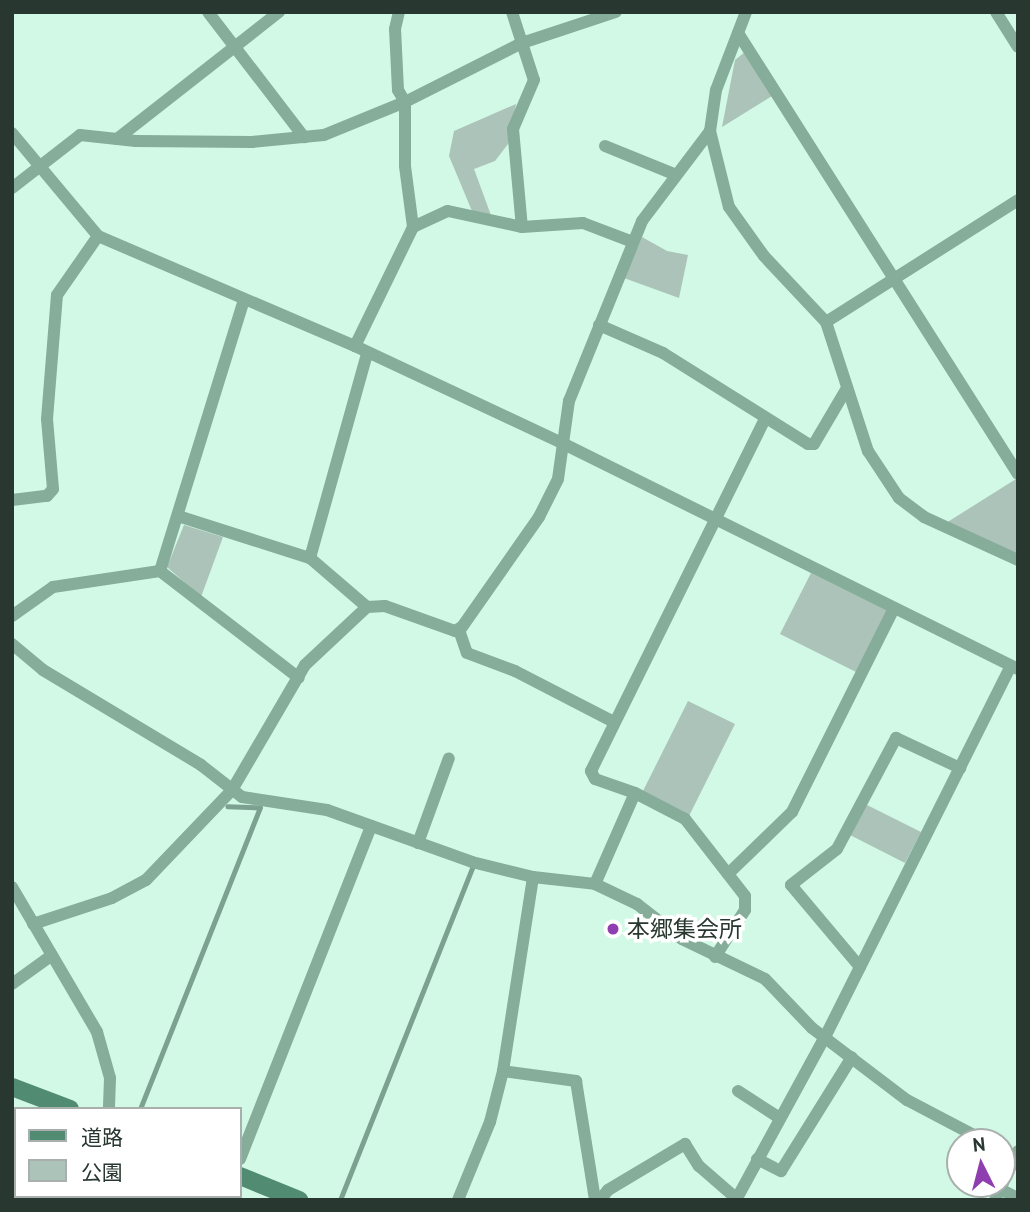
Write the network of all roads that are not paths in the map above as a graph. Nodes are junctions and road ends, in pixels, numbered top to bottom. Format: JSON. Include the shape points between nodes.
{"nodes":[{"id":1,"x":208,"y":12,"type":"edge"},
{"id":2,"x":279,"y":12,"type":"edge"},
{"id":3,"x":399,"y":12,"type":"edge"},
{"id":4,"x":512,"y":12,"type":"edge"},
{"id":5,"x":616,"y":12,"type":"edge"},
{"id":6,"x":747,"y":12,"type":"edge"},
{"id":7,"x":996,"y":12,"type":"edge"},
{"id":8,"x":738,"y":33,"type":"junction"},
{"id":9,"x":522,"y":43,"type":"junction"},
{"id":10,"x":235,"y":47,"type":"junction"},
{"id":11,"x":1018,"y":47,"type":"edge"},
{"id":12,"x":405,"y":102,"type":"junction"},
{"id":13,"x":710,"y":131,"type":"junction"},
{"id":14,"x":12,"y":134,"type":"edge"},
{"id":15,"x":304,"y":137,"type":"junction"},
{"id":16,"x":117,"y":138,"type":"junction"},
{"id":17,"x":605,"y":146,"type":"dead end"},
{"id":18,"x":38,"y":168,"type":"junction"},
{"id":19,"x":674,"y":174,"type":"junction"},
{"id":20,"x":12,"y":188,"type":"edge"},
{"id":21,"x":1018,"y":200,"type":"edge"},
{"id":22,"x":412,"y":227,"type":"junction"},
{"id":23,"x":522,"y":227,"type":"junction"},
{"id":24,"x":98,"y":236,"type":"junction"},
{"id":25,"x":633,"y":242,"type":"junction"},
{"id":26,"x":894,"y":279,"type":"junction"},
{"id":27,"x":244,"y":300,"type":"junction"},
{"id":28,"x":826,"y":322,"type":"junction"},
{"id":29,"x":599,"y":325,"type":"junction"},
{"id":30,"x":355,"y":346,"type":"junction"},
{"id":31,"x":367,"y":354,"type":"junction"},
{"id":32,"x":848,"y":388,"type":"junction"},
{"id":33,"x":765,"y":419,"type":"junction"},
{"id":34,"x":566,"y":445,"type":"junction"},
{"id":35,"x":1018,"y":474,"type":"edge"},
{"id":36,"x":12,"y":500,"type":"edge"},
{"id":37,"x":178,"y":516,"type":"junction"},
{"id":38,"x":716,"y":519,"type":"junction"},
{"id":39,"x":310,"y":558,"type":"junction"},
{"id":40,"x":1018,"y":560,"type":"edge"},
{"id":41,"x":160,"y":570,"type":"junction"},
{"id":42,"x":367,"y":607,"type":"junction"},
{"id":43,"x":894,"y":608,"type":"junction"},
{"id":44,"x":12,"y":616,"type":"edge"},
{"id":45,"x":459,"y":630,"type":"junction"},
{"id":46,"x":12,"y":644,"type":"edge"},
{"id":47,"x":1015,"y":668,"type":"edge"},
{"id":48,"x":299,"y":678,"type":"junction"},
{"id":49,"x":614,"y":722,"type":"junction"},
{"id":50,"x":449,"y":758,"type":"dead end"},
{"id":51,"x":960,"y":768,"type":"junction"},
{"id":52,"x":232,"y":790,"type":"junction"},
{"id":53,"x":635,"y":793,"type":"junction"},
{"id":54,"x":371,"y":826,"type":"junction"},
{"id":55,"x":418,"y":843,"type":"junction"},
{"id":56,"x":728,"y":874,"type":"junction"},
{"id":57,"x":533,"y":877,"type":"junction"},
{"id":58,"x":595,"y":884,"type":"junction"},
{"id":59,"x":12,"y":887,"type":"edge"},
{"id":60,"x":33,"y":924,"type":"junction"},
{"id":61,"x":52,"y":955,"type":"junction"},
{"id":62,"x":716,"y":957,"type":"junction"},
{"id":63,"x":860,"y":967,"type":"junction"},
{"id":64,"x":12,"y":984,"type":"edge"},
{"id":65,"x":825,"y":1037,"type":"junction"},
{"id":66,"x":852,"y":1057,"type":"junction"},
{"id":67,"x":503,"y":1071,"type":"junction"},
{"id":68,"x":12,"y":1087,"type":"edge"},
{"id":69,"x":738,"y":1091,"type":"dead end"},
{"id":70,"x":65,"y":1107,"type":"edge"},
{"id":71,"x":109,"y":1107,"type":"edge"},
{"id":72,"x":778,"y":1117,"type":"junction"},
{"id":73,"x":960,"y":1128,"type":"edge"},
{"id":74,"x":242,"y":1154,"type":"edge"},
{"id":75,"x":757,"y":1159,"type":"junction"},
{"id":76,"x":242,"y":1177,"type":"edge"},
{"id":77,"x":737,"y":1199,"type":"edge"},
{"id":78,"x":299,"y":1200,"type":"edge"},
{"id":79,"x":458,"y":1200,"type":"edge"},
{"id":80,"x":597,"y":1200,"type":"edge"}],
"edges":[{"from":1,"to":10,"type":"street"},
{"from":2,"to":10,"type":"street"},
{"from":3,"to":12,"type":"street","via":[[394,29],[398,90]]},
{"from":4,"to":9,"type":"street"},
{"from":5,"to":9,"type":"street"},
{"from":6,"to":8,"type":"street"},
{"from":7,"to":11,"type":"street"},
{"from":8,"to":13,"type":"street","via":[[716,90]]},
{"from":8,"to":26,"type":"street"},
{"from":9,"to":12,"type":"street"},
{"from":9,"to":23,"type":"street","via":[[534,80],[513,129]]},
{"from":10,"to":15,"type":"street"},
{"from":10,"to":16,"type":"street"},
{"from":12,"to":15,"type":"street","via":[[342,130]]},
{"from":12,"to":22,"type":"street","via":[[405,166]]},
{"from":13,"to":19,"type":"street"},
{"from":13,"to":28,"type":"street","via":[[729,207],[764,256]]},
{"from":14,"to":18,"type":"street"},
{"from":15,"to":16,"type":"street","via":[[251,142]]},
{"from":16,"to":18,"type":"street","via":[[80,135]]},
{"from":17,"to":19,"type":"street"},
{"from":18,"to":20,"type":"street"},
{"from":18,"to":24,"type":"street"},
{"from":19,"to":25,"type":"street"},
{"from":21,"to":26,"type":"street"},
{"from":22,"to":23,"type":"street","via":[[448,211]]},
{"from":22,"to":30,"type":"street"},
{"from":23,"to":25,"type":"street","via":[[583,223]]},
{"from":24,"to":27,"type":"street"},
{"from":24,"to":36,"type":"street","via":[[57,295],[47,419],[53,489],[47,496]]},
{"from":25,"to":29,"type":"street"},
{"from":26,"to":28,"type":"street"},
{"from":26,"to":35,"type":"street"},
{"from":27,"to":30,"type":"street"},
{"from":27,"to":37,"type":"street"},
{"from":28,"to":32,"type":"street"},
{"from":29,"to":33,"type":"street","via":[[663,353]]},
{"from":29,"to":34,"type":"street","via":[[569,401]]},
{"from":30,"to":31,"type":"street"},
{"from":31,"to":34,"type":"street"},
{"from":31,"to":39,"type":"street"},
{"from":32,"to":33,"type":"street","via":[[814,444]]},
{"from":32,"to":40,"type":"street","via":[[868,451],[899,498],[924,517]]},
{"from":33,"to":38,"type":"street"},
{"from":34,"to":38,"type":"street"},
{"from":34,"to":45,"type":"street","via":[[558,479],[539,517]]},
{"from":37,"to":39,"type":"street"},
{"from":37,"to":41,"type":"street"},
{"from":38,"to":43,"type":"street"},
{"from":38,"to":49,"type":"street"},
{"from":39,"to":42,"type":"street"},
{"from":41,"to":44,"type":"street","via":[[53,586]]},
{"from":41,"to":48,"type":"street"},
{"from":42,"to":45,"type":"street","via":[[385,606]]},
{"from":42,"to":48,"type":"street","via":[[317,651]]},
{"from":43,"to":47,"type":"street"},
{"from":43,"to":56,"type":"street","via":[[792,812]]},
{"from":45,"to":49,"type":"street","via":[[467,653],[515,671]]},
{"from":46,"to":52,"type":"street","via":[[43,670],[201,765]]},
{"from":47,"to":51,"type":"street"},
{"from":48,"to":52,"type":"street"},
{"from":49,"to":53,"type":"street","via":[[591,771],[595,779]]},
{"from":50,"to":55,"type":"street"},
{"from":51,"to":63,"type":"street"},
{"from":51,"to":63,"type":"street","via":[[896,738],[837,849],[791,885]]},
{"from":52,"to":54,"type":"street","via":[[243,797],[327,810]]},
{"from":52,"to":60,"type":"street","via":[[146,880],[112,898]]},
{"from":53,"to":56,"type":"street","via":[[685,819]]},
{"from":53,"to":58,"type":"street"},
{"from":54,"to":55,"type":"street"},
{"from":54,"to":74,"type":"street"},
{"from":55,"to":57,"type":"street"},
{"from":56,"to":62,"type":"street","via":[[747,902]]},
{"from":57,"to":58,"type":"street"},
{"from":57,"to":67,"type":"street"},
{"from":58,"to":62,"type":"street","via":[[637,904],[682,939]]},
{"from":59,"to":60,"type":"street"},
{"from":60,"to":61,"type":"street"},
{"from":61,"to":64,"type":"street"},
{"from":61,"to":71,"type":"street","via":[[102,1046],[110,1078]]},
{"from":62,"to":65,"type":"street","via":[[765,979]]},
{"from":63,"to":65,"type":"street"},
{"from":65,"to":66,"type":"street"},
{"from":65,"to":72,"type":"street"},
{"from":66,"to":73,"type":"street","via":[[907,1100]]},
{"from":66,"to":75,"type":"street","via":[[781,1171]]},
{"from":67,"to":79,"type":"street","via":[[490,1122]]},
{"from":67,"to":80,"type":"street","via":[[576,1081]]},
{"from":68,"to":70,"type":"street"},
{"from":69,"to":72,"type":"street"},
{"from":72,"to":75,"type":"street"},
{"from":75,"to":77,"type":"street"},
{"from":76,"to":78,"type":"street"},
{"from":77,"to":80,"type":"street","via":[[699,1166],[685,1144]]}]}
